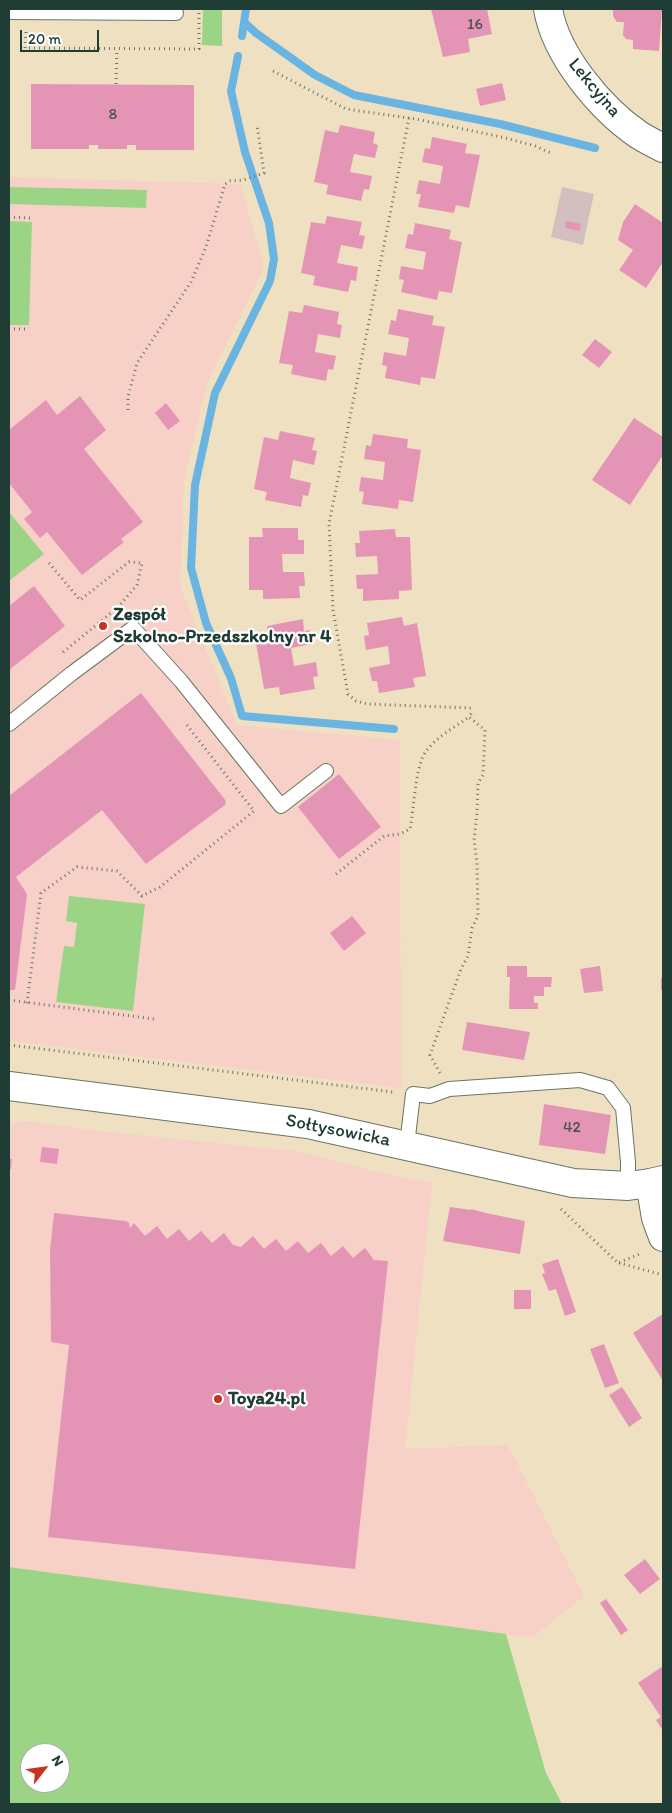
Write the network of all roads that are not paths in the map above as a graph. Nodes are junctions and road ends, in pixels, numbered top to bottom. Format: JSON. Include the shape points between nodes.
{"nodes":[{"id":1,"x":548,"y":9,"type":"edge"},
{"id":2,"x":9,"y":12,"type":"edge"},
{"id":3,"x":176,"y":14,"type":"dead end"},
{"id":4,"x":663,"y":148,"type":"edge"},
{"id":5,"x":9,"y":724,"type":"edge"},
{"id":6,"x":326,"y":771,"type":"dead end"},
{"id":7,"x":9,"y":1086,"type":"edge"},
{"id":8,"x":407,"y":1145,"type":"junction"},
{"id":9,"x":647,"y":1183,"type":"edge"},
{"id":10,"x":657,"y":1243,"type":"edge"}],
"edges":[{"from":1,"to":4,"type":"street","name":"Lekcyjna","via":[[560,45],[603,105],[640,135]]},
{"from":2,"to":3,"type":"lane"},
{"from":5,"to":6,"type":"lane","via":[[133,628],[181,681],[281,806]]},
{"from":7,"to":8,"type":"street","name":"Sołtysowicka","via":[[308,1124]]},
{"from":8,"to":9,"type":"street","name":"Sołtysowicka","via":[[573,1183]]},
{"from":8,"to":9,"type":"lane","via":[[412,1094],[430,1096],[449,1090],[580,1080],[608,1088],[623,1108],[628,1162]]},
{"from":9,"to":10,"type":"street","via":[[656,1218]]}]}
